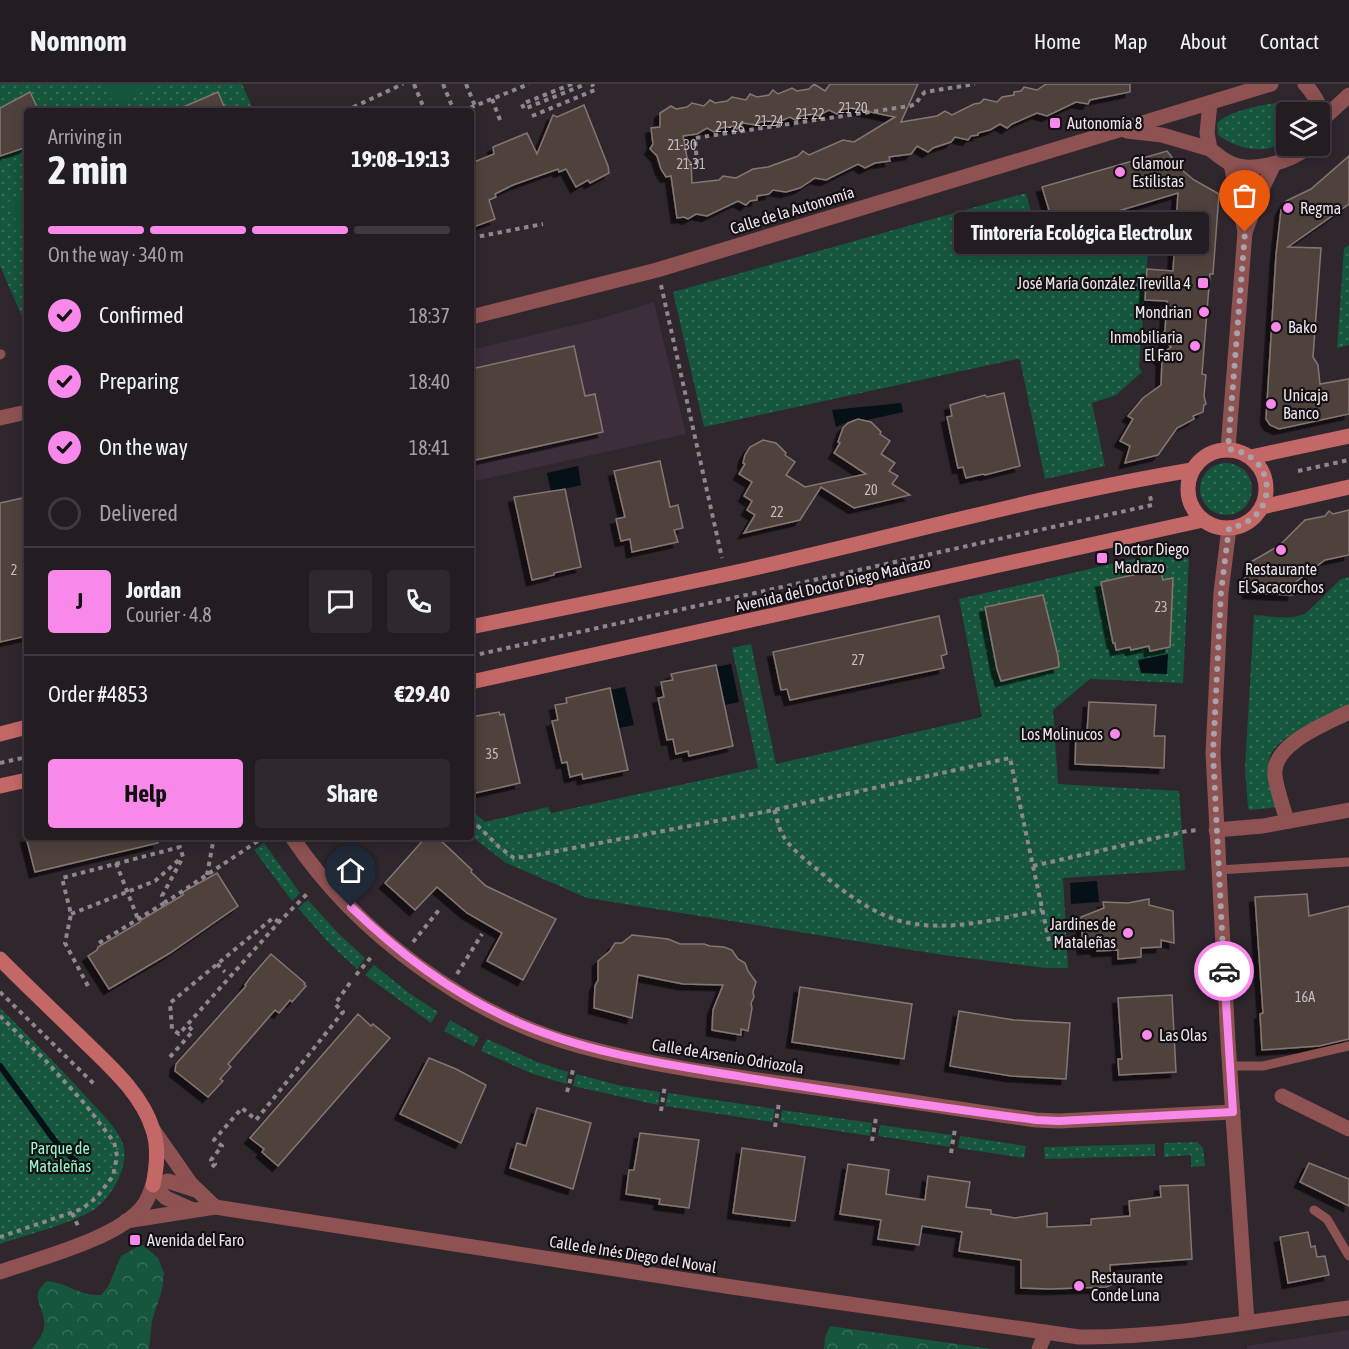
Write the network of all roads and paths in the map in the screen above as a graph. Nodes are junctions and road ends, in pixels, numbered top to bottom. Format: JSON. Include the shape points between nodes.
{"nodes":[{"id":1,"x":403,"y":84,"type":"edge"},
{"id":2,"x":414,"y":84,"type":"edge"},
{"id":3,"x":443,"y":84,"type":"edge"},
{"id":4,"x":466,"y":84,"type":"edge"},
{"id":5,"x":529,"y":84,"type":"edge"},
{"id":6,"x":572,"y":84,"type":"edge"},
{"id":7,"x":586,"y":84,"type":"edge"},
{"id":8,"x":592,"y":84,"type":"edge"},
{"id":9,"x":975,"y":84,"type":"edge"},
{"id":10,"x":1271,"y":84,"type":"edge"},
{"id":11,"x":1305,"y":84,"type":"edge"},
{"id":12,"x":1236,"y":89,"type":"edge"},
{"id":13,"x":1349,"y":95,"type":"edge"},
{"id":14,"x":492,"y":99,"type":"junction"},
{"id":15,"x":1318,"y":102,"type":"edge"},
{"id":16,"x":1210,"y":103,"type":"junction"},
{"id":17,"x":475,"y":106,"type":"junction"},
{"id":18,"x":351,"y":108,"type":"edge"},
{"id":19,"x":423,"y":108,"type":"edge"},
{"id":20,"x":453,"y":108,"type":"edge"},
{"id":21,"x":470,"y":108,"type":"edge"},
{"id":22,"x":1330,"y":115,"type":"edge"},
{"id":23,"x":532,"y":116,"type":"dead end"},
{"id":24,"x":500,"y":120,"type":"dead end"},
{"id":25,"x":1121,"y":131,"type":"junction"},
{"id":26,"x":1210,"y":149,"type":"junction"},
{"id":27,"x":1293,"y":156,"type":"edge"},
{"id":28,"x":698,"y":164,"type":"dead end"},
{"id":29,"x":1231,"y":164,"type":"junction"},
{"id":30,"x":1274,"y":164,"type":"junction"},
{"id":31,"x":543,"y":224,"type":"dead end"},
{"id":32,"x":1245,"y":232,"type":"junction"},
{"id":33,"x":474,"y":237,"type":"edge"},
{"id":34,"x":657,"y":270,"type":"junction"},
{"id":35,"x":474,"y":316,"type":"edge"},
{"id":36,"x":24,"y":413,"type":"edge"},
{"id":37,"x":0,"y":418,"type":"edge"},
{"id":38,"x":1349,"y":436,"type":"edge"},
{"id":39,"x":1228,"y":449,"type":"junction"},
{"id":40,"x":1251,"y":457,"type":"junction"},
{"id":41,"x":1349,"y":460,"type":"edge"},
{"id":42,"x":1192,"y":470,"type":"junction"},
{"id":43,"x":1298,"y":471,"type":"dead end"},
{"id":44,"x":1349,"y":487,"type":"edge"},
{"id":45,"x":1152,"y":505,"type":"dead end"},
{"id":46,"x":1262,"y":507,"type":"junction"},
{"id":47,"x":1203,"y":520,"type":"junction"},
{"id":48,"x":1229,"y":528,"type":"junction"},
{"id":49,"x":726,"y":573,"type":"junction"},
{"id":50,"x":731,"y":599,"type":"junction"},
{"id":51,"x":733,"y":608,"type":"dead end"},
{"id":52,"x":474,"y":626,"type":"edge"},
{"id":53,"x":474,"y":655,"type":"edge"},
{"id":54,"x":474,"y":681,"type":"edge"},
{"id":55,"x":1349,"y":712,"type":"edge"},
{"id":56,"x":24,"y":728,"type":"edge"},
{"id":57,"x":0,"y":734,"type":"edge"},
{"id":58,"x":24,"y":758,"type":"edge"},
{"id":59,"x":0,"y":763,"type":"edge"},
{"id":60,"x":24,"y":781,"type":"edge"},
{"id":61,"x":0,"y":786,"type":"edge"},
{"id":62,"x":774,"y":810,"type":"junction"},
{"id":63,"x":1349,"y":810,"type":"edge"},
{"id":64,"x":1287,"y":821,"type":"junction"},
{"id":65,"x":474,"y":822,"type":"edge"},
{"id":66,"x":1216,"y":830,"type":"junction"},
{"id":67,"x":213,"y":840,"type":"edge"},
{"id":68,"x":259,"y":840,"type":"edge"},
{"id":69,"x":294,"y":840,"type":"edge"},
{"id":70,"x":183,"y":857,"type":"junction"},
{"id":71,"x":1349,"y":862,"type":"edge"},
{"id":72,"x":116,"y":863,"type":"junction"},
{"id":73,"x":1033,"y":866,"type":"junction"},
{"id":74,"x":1218,"y":870,"type":"junction"},
{"id":75,"x":206,"y":875,"type":"junction"},
{"id":76,"x":309,"y":892,"type":"dead end"},
{"id":77,"x":126,"y":893,"type":"junction"},
{"id":78,"x":166,"y":902,"type":"junction"},
{"id":79,"x":439,"y":910,"type":"dead end"},
{"id":80,"x":1042,"y":910,"type":"junction"},
{"id":81,"x":71,"y":914,"type":"junction"},
{"id":82,"x":138,"y":919,"type":"junction"},
{"id":83,"x":279,"y":922,"type":"junction"},
{"id":84,"x":419,"y":934,"type":"dead end"},
{"id":85,"x":482,"y":934,"type":"dead end"},
{"id":86,"x":1049,"y":941,"type":"dead end"},
{"id":87,"x":99,"y":943,"type":"dead end"},
{"id":88,"x":373,"y":955,"type":"dead end"},
{"id":89,"x":0,"y":959,"type":"edge"},
{"id":90,"x":217,"y":963,"type":"junction"},
{"id":91,"x":463,"y":964,"type":"dead end"},
{"id":92,"x":225,"y":972,"type":"dead end"},
{"id":93,"x":356,"y":975,"type":"dead end"},
{"id":94,"x":352,"y":981,"type":"dead end"},
{"id":95,"x":88,"y":986,"type":"dead end"},
{"id":96,"x":0,"y":992,"type":"edge"},
{"id":97,"x":0,"y":1016,"type":"edge"},
{"id":98,"x":187,"y":1024,"type":"junction"},
{"id":99,"x":1349,"y":1046,"type":"edge"},
{"id":100,"x":170,"y":1057,"type":"dead end"},
{"id":101,"x":574,"y":1066,"type":"dead end"},
{"id":102,"x":1230,"y":1066,"type":"junction"},
{"id":103,"x":94,"y":1084,"type":"dead end"},
{"id":104,"x":665,"y":1085,"type":"dead end"},
{"id":105,"x":567,"y":1092,"type":"dead end"},
{"id":106,"x":1282,"y":1096,"type":"dead end"},
{"id":107,"x":778,"y":1103,"type":"dead end"},
{"id":108,"x":661,"y":1111,"type":"dead end"},
{"id":109,"x":1233,"y":1112,"type":"junction"},
{"id":110,"x":876,"y":1118,"type":"dead end"},
{"id":111,"x":775,"y":1127,"type":"dead end"},
{"id":112,"x":955,"y":1129,"type":"dead end"},
{"id":113,"x":1349,"y":1129,"type":"edge"},
{"id":114,"x":154,"y":1131,"type":"junction"},
{"id":115,"x":872,"y":1141,"type":"dead end"},
{"id":116,"x":951,"y":1153,"type":"dead end"},
{"id":117,"x":213,"y":1167,"type":"dead end"},
{"id":118,"x":153,"y":1185,"type":"junction"},
{"id":119,"x":196,"y":1190,"type":"junction"},
{"id":120,"x":215,"y":1207,"type":"junction"},
{"id":121,"x":194,"y":1210,"type":"junction"},
{"id":122,"x":1314,"y":1210,"type":"dead end"},
{"id":123,"x":72,"y":1213,"type":"junction"},
{"id":124,"x":126,"y":1221,"type":"junction"},
{"id":125,"x":79,"y":1228,"type":"dead end"},
{"id":126,"x":0,"y":1237,"type":"edge"},
{"id":127,"x":1349,"y":1256,"type":"edge"},
{"id":128,"x":0,"y":1272,"type":"edge"},
{"id":129,"x":1349,"y":1308,"type":"edge"},
{"id":130,"x":1247,"y":1322,"type":"junction"},
{"id":131,"x":1046,"y":1332,"type":"junction"},
{"id":132,"x":1039,"y":1349,"type":"edge"}],
"edges":[{"from":1,"to":18,"type":"path"},
{"from":2,"to":19,"type":"path"},
{"from":3,"to":20,"type":"path"},
{"from":4,"to":17,"type":"path"},
{"from":5,"to":14,"type":"path"},
{"from":6,"to":7,"type":"path","via":[[522,104],[524,109]]},
{"from":8,"to":23,"type":"path","via":[[595,90]]},
{"from":9,"to":28,"type":"path","via":[[925,92],[910,106],[694,138]]},
{"from":10,"to":12,"type":"street","name":"Calle de la Autonomía"},
{"from":11,"to":15,"type":"street"},
{"from":12,"to":16,"type":"street","name":"Calle de la Autonomía"},
{"from":13,"to":22,"type":"street"},
{"from":14,"to":17,"type":"path"},
{"from":14,"to":24,"type":"path"},
{"from":16,"to":25,"type":"street","name":"Calle de la Autonomía"},
{"from":16,"to":26,"type":"street"},
{"from":17,"to":21,"type":"path"},
{"from":25,"to":26,"type":"street","name":"Calle de la Autonomía","via":[[1162,135]]},
{"from":25,"to":34,"type":"street","name":"Calle de la Autonomía"},
{"from":26,"to":29,"type":"street","name":"Calle de la Autonomía"},
{"from":27,"to":30,"type":"street"},
{"from":29,"to":30,"type":"street"},
{"from":29,"to":32,"type":"street"},
{"from":30,"to":32,"type":"street"},
{"from":31,"to":33,"type":"path"},
{"from":32,"to":39,"type":"street"},
{"from":34,"to":35,"type":"street","name":"Calle de la Autonomía"},
{"from":34,"to":49,"type":"path"},
{"from":36,"to":37,"type":"street"},
{"from":38,"to":40,"type":"main road"},
{"from":39,"to":40,"type":"main road"},
{"from":39,"to":42,"type":"main road","via":[[1214,451]]},
{"from":40,"to":46,"type":"main road","via":[[1264,473],[1267,484]]},
{"from":41,"to":43,"type":"path"},
{"from":42,"to":47,"type":"main road","via":[[1188,498]]},
{"from":42,"to":49,"type":"main road","name":"Avenida del Doctor Diego Madrazo"},
{"from":44,"to":46,"type":"main road"},
{"from":45,"to":50,"type":"path"},
{"from":46,"to":48,"type":"main road","via":[[1249,522]]},
{"from":47,"to":48,"type":"main road"},
{"from":47,"to":54,"type":"main road","name":"Avenida del Doctor Diego Madrazo"},
{"from":48,"to":66,"type":"street","via":[[1221,592],[1214,729]]},
{"from":49,"to":50,"type":"path"},
{"from":49,"to":52,"type":"main road","name":"Avenida del Doctor Diego Madrazo"},
{"from":50,"to":51,"type":"path"},
{"from":50,"to":53,"type":"path"},
{"from":55,"to":64,"type":"street","via":[[1288,745],[1277,759],[1274,774]]},
{"from":56,"to":57,"type":"main road"},
{"from":58,"to":59,"type":"path"},
{"from":60,"to":61,"type":"main road"},
{"from":62,"to":65,"type":"path","via":[[514,858]]},
{"from":62,"to":73,"type":"path","via":[[1010,758]]},
{"from":62,"to":80,"type":"path","via":[[781,833],[832,883],[897,920],[935,926],[980,923]]},
{"from":63,"to":64,"type":"street"},
{"from":64,"to":66,"type":"street"},
{"from":66,"to":73,"type":"path","via":[[1187,831]]},
{"from":66,"to":74,"type":"street"},
{"from":67,"to":75,"type":"path"},
{"from":68,"to":75,"type":"path"},
{"from":69,"to":109,"type":"street","name":"Calle de Arsenio Odriozola","via":[[351,907],[386,941],[439,981],[511,1020],[578,1046],[668,1065],[1036,1120]]},
{"from":70,"to":72,"type":"path","via":[[180,847]]},
{"from":70,"to":77,"type":"path","via":[[155,881]]},
{"from":70,"to":78,"type":"path","via":[[162,896]]},
{"from":71,"to":74,"type":"lane"},
{"from":72,"to":77,"type":"path"},
{"from":72,"to":81,"type":"path","via":[[62,878]]},
{"from":73,"to":80,"type":"path"},
{"from":74,"to":102,"type":"street"},
{"from":75,"to":78,"type":"path"},
{"from":76,"to":83,"type":"path"},
{"from":77,"to":81,"type":"path"},
{"from":77,"to":82,"type":"path"},
{"from":78,"to":82,"type":"path"},
{"from":79,"to":84,"type":"path"},
{"from":80,"to":86,"type":"path"},
{"from":81,"to":95,"type":"path","via":[[65,943]]},
{"from":82,"to":87,"type":"path"},
{"from":83,"to":90,"type":"path","via":[[273,918]]},
{"from":83,"to":98,"type":"path"},
{"from":85,"to":91,"type":"path"},
{"from":88,"to":93,"type":"path"},
{"from":89,"to":114,"type":"main road","via":[[110,1067],[141,1102]]},
{"from":90,"to":92,"type":"path"},
{"from":90,"to":98,"type":"path","via":[[170,1003],[172,1029],[179,1034]]},
{"from":94,"to":117,"type":"path","via":[[334,1004],[343,1012],[256,1120],[242,1108],[214,1140],[222,1146],[211,1160],[216,1164]]},
{"from":96,"to":103,"type":"path"},
{"from":97,"to":123,"type":"path","via":[[85,1104],[114,1142],[117,1156],[113,1176],[97,1197]]},
{"from":98,"to":100,"type":"path","via":[[194,1031]]},
{"from":99,"to":102,"type":"lane","via":[[1263,1066]]},
{"from":101,"to":105,"type":"path"},
{"from":102,"to":109,"type":"street"},
{"from":104,"to":108,"type":"path"},
{"from":106,"to":113,"type":"street"},
{"from":107,"to":111,"type":"path"},
{"from":109,"to":130,"type":"street"},
{"from":110,"to":115,"type":"path"},
{"from":112,"to":116,"type":"path"},
{"from":114,"to":118,"type":"main road","via":[[158,1161]]},
{"from":114,"to":119,"type":"street"},
{"from":118,"to":119,"type":"street","via":[[168,1181]]},
{"from":118,"to":121,"type":"street","via":[[166,1198]]},
{"from":118,"to":124,"type":"street","via":[[143,1206]]},
{"from":119,"to":120,"type":"street"},
{"from":120,"to":121,"type":"street","name":"Calle de Inés Diego del Noval"},
{"from":120,"to":131,"type":"street","name":"Calle de Inés Diego del Noval"},
{"from":121,"to":124,"type":"street","name":"Calle de Inés Diego del Noval"},
{"from":122,"to":127,"type":"lane","via":[[1327,1219]]},
{"from":123,"to":125,"type":"path"},
{"from":123,"to":126,"type":"path"},
{"from":124,"to":128,"type":"street","via":[[106,1234]]},
{"from":129,"to":130,"type":"street","name":"Calle de Inés Diego del Noval"},
{"from":130,"to":131,"type":"street","name":"Calle de Inés Diego del Noval","via":[[1114,1337]]},
{"from":131,"to":132,"type":"street"}]}
